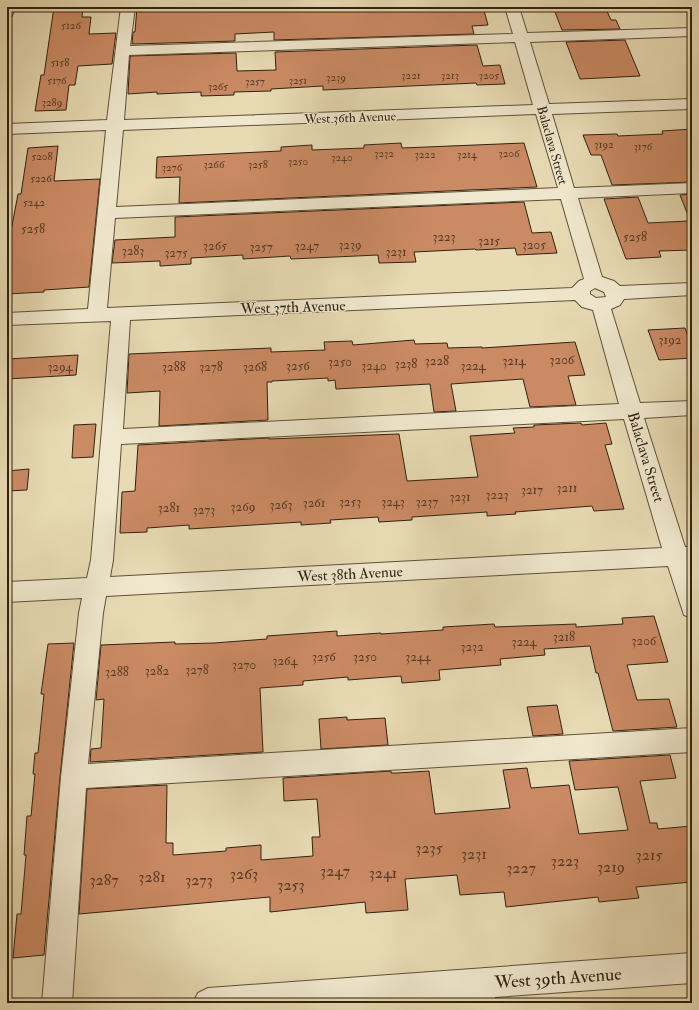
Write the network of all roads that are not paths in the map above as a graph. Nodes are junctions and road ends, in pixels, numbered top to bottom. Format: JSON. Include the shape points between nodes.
{"nodes":[{"id":1,"x":8,"y":7,"type":"edge"},
{"id":2,"x":128,"y":7,"type":"edge"},
{"id":3,"x":512,"y":7,"type":"edge"},
{"id":4,"x":7,"y":13,"type":"edge"},
{"id":5,"x":692,"y":32,"type":"edge"},
{"id":6,"x":522,"y":38,"type":"junction"},
{"id":7,"x":122,"y":51,"type":"junction"},
{"id":8,"x":692,"y":104,"type":"edge"},
{"id":9,"x":543,"y":110,"type":"junction"},
{"id":10,"x":114,"y":126,"type":"junction"},
{"id":11,"x":7,"y":129,"type":"edge"},
{"id":12,"x":692,"y":188,"type":"edge"},
{"id":13,"x":568,"y":193,"type":"junction"},
{"id":14,"x":108,"y":213,"type":"junction"},
{"id":15,"x":587,"y":288,"type":"junction"},
{"id":16,"x":692,"y":289,"type":"edge"},
{"id":17,"x":608,"y":299,"type":"junction"},
{"id":18,"x":121,"y":314,"type":"junction"},
{"id":19,"x":97,"y":315,"type":"junction"},
{"id":20,"x":7,"y":319,"type":"edge"},
{"id":21,"x":692,"y":408,"type":"edge"},
{"id":22,"x":632,"y":412,"type":"junction"},
{"id":23,"x":112,"y":437,"type":"junction"},
{"id":24,"x":684,"y":556,"type":"edge"},
{"id":25,"x":96,"y":587,"type":"junction"},
{"id":26,"x":7,"y":592,"type":"edge"},
{"id":27,"x":692,"y":608,"type":"edge"},
{"id":28,"x":692,"y":740,"type":"edge"},
{"id":29,"x":74,"y":777,"type":"junction"},
{"id":30,"x":692,"y":968,"type":"edge"},
{"id":31,"x":480,"y":993,"type":"edge"},
{"id":32,"x":57,"y":1003,"type":"edge"},
{"id":33,"x":208,"y":1003,"type":"edge"}],
"edges":[{"from":1,"to":4,"type":"street"},
{"from":2,"to":7,"type":"street"},
{"from":3,"to":6,"type":"street","name":"Balaclava Street"},
{"from":5,"to":6,"type":"street"},
{"from":6,"to":7,"type":"street"},
{"from":6,"to":9,"type":"street","name":"Balaclava Street"},
{"from":7,"to":10,"type":"street"},
{"from":8,"to":9,"type":"street","name":"West 36th Avenue"},
{"from":9,"to":10,"type":"street","name":"West 36th Avenue"},
{"from":9,"to":13,"type":"street","name":"Balaclava Street"},
{"from":10,"to":11,"type":"street","name":"West 36th Avenue"},
{"from":10,"to":14,"type":"street"},
{"from":12,"to":13,"type":"street"},
{"from":13,"to":14,"type":"street"},
{"from":13,"to":15,"type":"street","name":"Balaclava Street"},
{"from":14,"to":19,"type":"street"},
{"from":15,"to":17,"type":"street","via":[[587,303]]},
{"from":15,"to":18,"type":"street","name":"West 37th Avenue"},
{"from":16,"to":17,"type":"street"},
{"from":17,"to":22,"type":"street","name":"Balaclava Street"},
{"from":18,"to":19,"type":"street","name":"West 37th Avenue"},
{"from":18,"to":23,"type":"street"},
{"from":19,"to":20,"type":"street","name":"West 37th Avenue"},
{"from":21,"to":22,"type":"street"},
{"from":22,"to":23,"type":"street"},
{"from":22,"to":24,"type":"street","name":"Balaclava Street"},
{"from":23,"to":25,"type":"street","via":[[102,560]]},
{"from":24,"to":25,"type":"street","name":"West 38th Avenue"},
{"from":24,"to":27,"type":"street","name":"Balaclava Street"},
{"from":25,"to":26,"type":"street","name":"West 38th Avenue"},
{"from":25,"to":29,"type":"street"},
{"from":28,"to":29,"type":"street"},
{"from":29,"to":32,"type":"street"},
{"from":30,"to":31,"type":"street","name":"West 39th Avenue"},
{"from":31,"to":33,"type":"street","name":"West 39th Avenue"}]}
